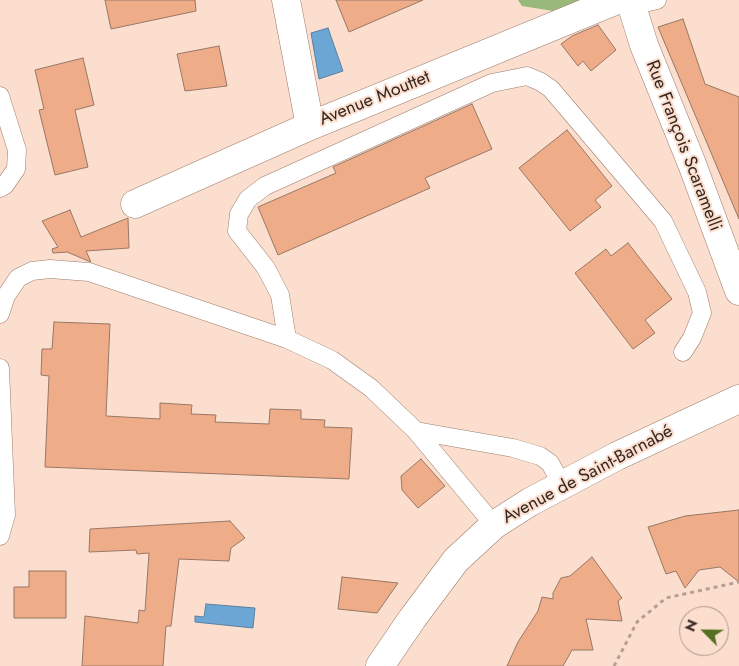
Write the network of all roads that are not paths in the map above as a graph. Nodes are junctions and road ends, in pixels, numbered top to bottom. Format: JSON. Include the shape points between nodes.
{"nodes":[{"id":1,"x":286,"y":0,"type":"edge"},
{"id":2,"x":625,"y":2,"type":"edge"},
{"id":3,"x":0,"y":96,"type":"edge"},
{"id":4,"x":310,"y":126,"type":"junction"},
{"id":5,"x":0,"y":188,"type":"edge"},
{"id":6,"x":135,"y":204,"type":"dead end"},
{"id":7,"x":739,"y":292,"type":"edge"},
{"id":8,"x":0,"y":314,"type":"edge"},
{"id":9,"x":287,"y":339,"type":"junction"},
{"id":10,"x":682,"y":352,"type":"dead end"},
{"id":11,"x":0,"y":368,"type":"edge"},
{"id":12,"x":739,"y":399,"type":"edge"},
{"id":13,"x":416,"y":431,"type":"junction"},
{"id":14,"x":562,"y":485,"type":"junction"},
{"id":15,"x":494,"y":525,"type":"junction"},
{"id":16,"x":0,"y":536,"type":"edge"},
{"id":17,"x":380,"y":666,"type":"edge"}],
"edges":[{"from":1,"to":4,"type":"street"},
{"from":2,"to":4,"type":"street","name":"Avenue Mouttet"},
{"from":2,"to":7,"type":"street","name":"Rue François Scaramelli","via":[[692,164]]},
{"from":3,"to":5,"type":"lane","via":[[17,150],[16,169]]},
{"from":4,"to":6,"type":"street","name":"Avenue Mouttet"},
{"from":8,"to":9,"type":"lane","via":[[6,296],[18,278],[32,271],[89,272]]},
{"from":9,"to":10,"type":"lane","via":[[280,295],[266,268],[237,231],[239,214],[248,199],[265,186],[492,83],[527,76],[550,89],[663,221],[697,292],[702,313],[692,338]]},
{"from":9,"to":13,"type":"lane","via":[[332,360],[371,388]]},
{"from":11,"to":16,"type":"lane","via":[[6,515]]},
{"from":12,"to":14,"type":"street","name":"Avenue de Saint-Barnabé"},
{"from":13,"to":14,"type":"lane","via":[[540,456],[550,463]]},
{"from":13,"to":15,"type":"lane"},
{"from":14,"to":15,"type":"street","name":"Avenue de Saint-Barnabé"},
{"from":15,"to":17,"type":"street","name":"Avenue de Saint-Barnabé","via":[[456,560]]}]}
